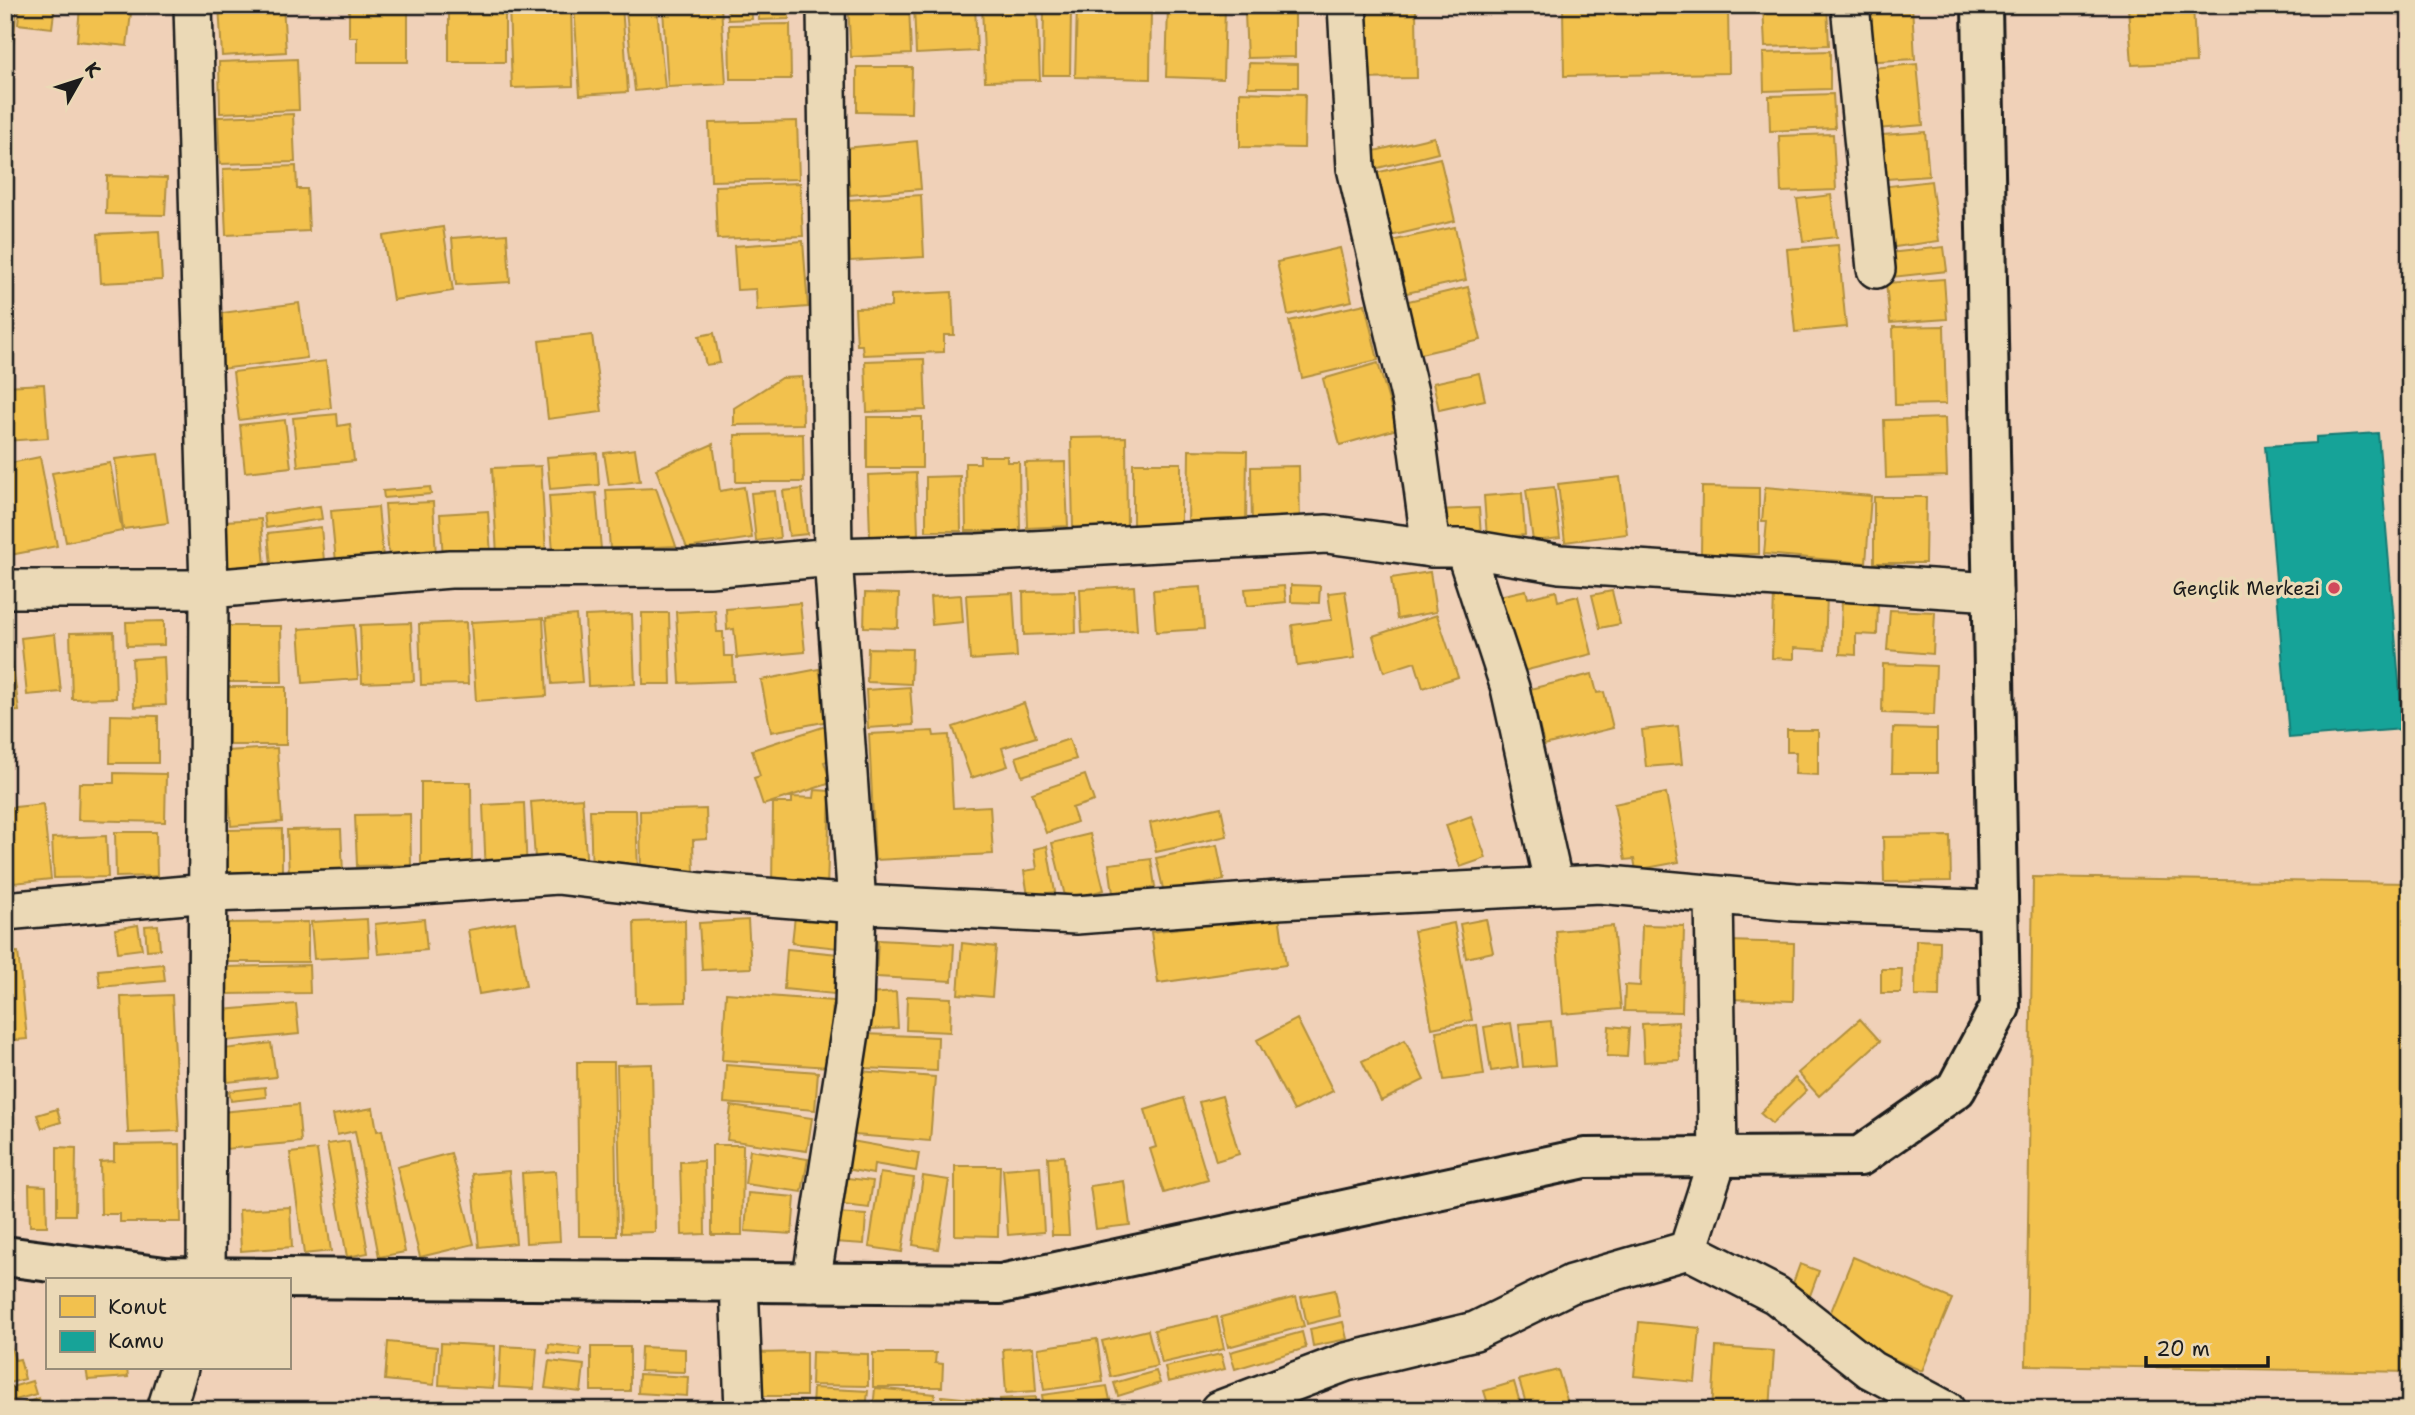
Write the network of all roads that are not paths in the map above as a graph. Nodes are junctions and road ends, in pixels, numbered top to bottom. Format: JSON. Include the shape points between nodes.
{"nodes":[{"id":1,"x":193,"y":5,"type":"edge"},
{"id":2,"x":826,"y":5,"type":"edge"},
{"id":3,"x":1347,"y":5,"type":"edge"},
{"id":4,"x":1850,"y":5,"type":"edge"},
{"id":5,"x":1982,"y":5,"type":"edge"},
{"id":6,"x":1876,"y":270,"type":"dead end"},
{"id":7,"x":1448,"y":548,"type":"junction"},
{"id":8,"x":833,"y":557,"type":"junction"},
{"id":9,"x":5,"y":589,"type":"edge"},
{"id":10,"x":209,"y":589,"type":"junction"},
{"id":11,"x":1993,"y":592,"type":"junction"},
{"id":12,"x":1554,"y":886,"type":"junction"},
{"id":13,"x":208,"y":893,"type":"junction"},
{"id":14,"x":1714,"y":895,"type":"junction"},
{"id":15,"x":857,"y":904,"type":"junction"},
{"id":16,"x":1998,"y":910,"type":"junction"},
{"id":17,"x":5,"y":911,"type":"edge"},
{"id":18,"x":1718,"y":1157,"type":"junction"},
{"id":19,"x":1688,"y":1251,"type":"junction"},
{"id":20,"x":5,"y":1256,"type":"edge"},
{"id":21,"x":186,"y":1278,"type":"edge"},
{"id":22,"x":206,"y":1278,"type":"edge"},
{"id":23,"x":290,"y":1279,"type":"edge"},
{"id":24,"x":738,"y":1282,"type":"junction"},
{"id":25,"x":811,"y":1283,"type":"junction"},
{"id":26,"x":178,"y":1370,"type":"edge"},
{"id":27,"x":166,"y":1410,"type":"edge"},
{"id":28,"x":744,"y":1410,"type":"edge"},
{"id":29,"x":1219,"y":1410,"type":"edge"},
{"id":30,"x":1946,"y":1410,"type":"edge"}],
"edges":[{"from":1,"to":10,"type":"street"},
{"from":2,"to":8,"type":"street"},
{"from":3,"to":7,"type":"street","via":[[1356,168]]},
{"from":4,"to":6,"type":"street"},
{"from":5,"to":11,"type":"street"},
{"from":7,"to":8,"type":"street","via":[[1327,534]]},
{"from":7,"to":11,"type":"street","via":[[1560,564]]},
{"from":7,"to":12,"type":"street","via":[[1510,688]]},
{"from":8,"to":10,"type":"street","via":[[709,568],[450,569]]},
{"from":8,"to":15,"type":"street"},
{"from":9,"to":10,"type":"street"},
{"from":10,"to":13,"type":"street"},
{"from":11,"to":16,"type":"street"},
{"from":12,"to":14,"type":"street","via":[[1599,884]]},
{"from":12,"to":15,"type":"street","via":[[1076,915]]},
{"from":13,"to":15,"type":"street","via":[[393,887],[557,875]]},
{"from":13,"to":17,"type":"street"},
{"from":13,"to":22,"type":"street"},
{"from":14,"to":16,"type":"street"},
{"from":14,"to":18,"type":"street"},
{"from":15,"to":25,"type":"street","via":[[854,1007]]},
{"from":16,"to":18,"type":"street","via":[[2000,1007],[1956,1089],[1860,1156]]},
{"from":18,"to":19,"type":"street"},
{"from":18,"to":25,"type":"street","via":[[1585,1158],[1001,1284]]},
{"from":19,"to":29,"type":"street","via":[[1571,1284],[1475,1331],[1346,1362]]},
{"from":19,"to":30,"type":"street","via":[[1776,1295],[1871,1370]]},
{"from":20,"to":21,"type":"street"},
{"from":23,"to":24,"type":"street"},
{"from":24,"to":25,"type":"street"},
{"from":24,"to":28,"type":"street"},
{"from":26,"to":27,"type":"street"}]}
